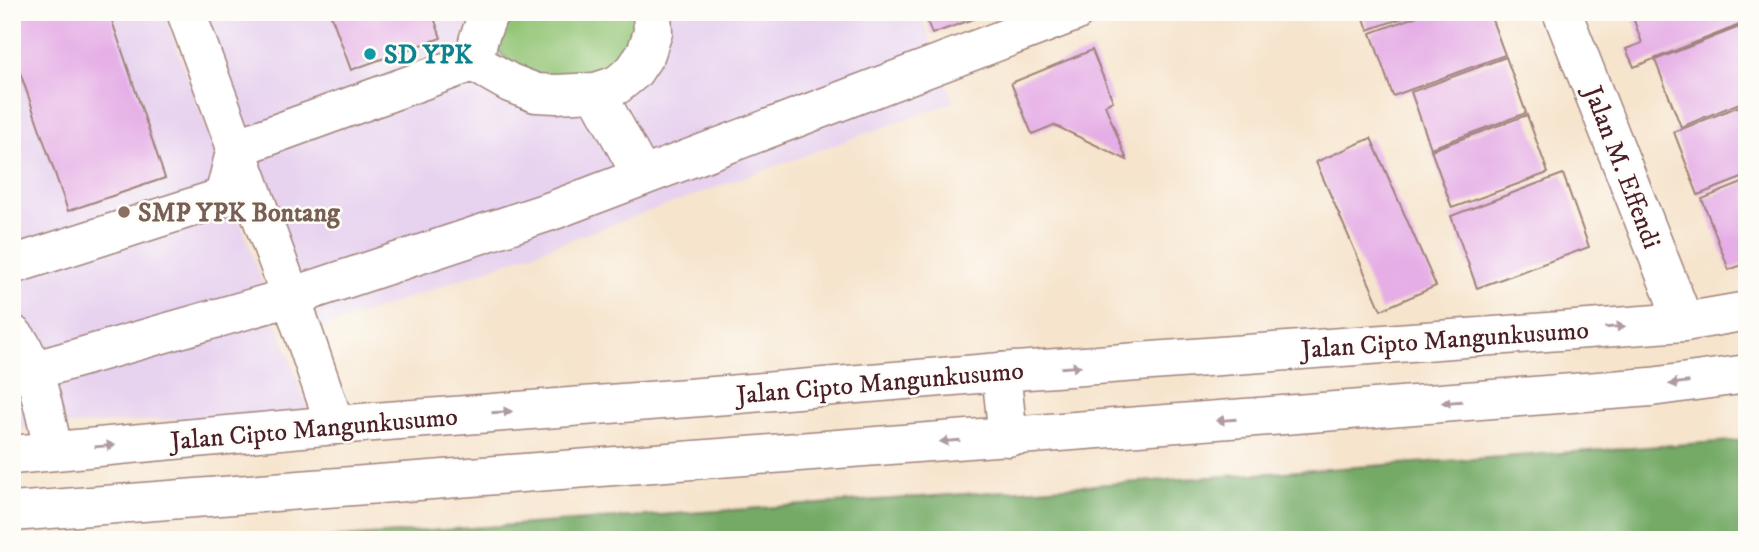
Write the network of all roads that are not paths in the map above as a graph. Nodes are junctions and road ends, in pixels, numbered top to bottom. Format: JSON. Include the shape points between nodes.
{"nodes":[{"id":1,"x":186,"y":12,"type":"edge"},
{"id":2,"x":489,"y":12,"type":"edge"},
{"id":3,"x":652,"y":12,"type":"edge"},
{"id":4,"x":1075,"y":12,"type":"edge"},
{"id":5,"x":1562,"y":12,"type":"edge"},
{"id":6,"x":473,"y":62,"type":"junction"},
{"id":7,"x":596,"y":92,"type":"junction"},
{"id":8,"x":236,"y":148,"type":"junction"},
{"id":9,"x":642,"y":176,"type":"junction"},
{"id":10,"x":239,"y":199,"type":"junction"},
{"id":11,"x":12,"y":265,"type":"edge"},
{"id":12,"x":291,"y":297,"type":"junction"},
{"id":13,"x":1747,"y":312,"type":"edge"},
{"id":14,"x":1684,"y":322,"type":"junction"},
{"id":15,"x":12,"y":334,"type":"edge"},
{"id":16,"x":32,"y":372,"type":"junction"},
{"id":17,"x":1001,"y":372,"type":"junction"},
{"id":18,"x":1747,"y":374,"type":"edge"},
{"id":19,"x":335,"y":425,"type":"junction"},
{"id":20,"x":1008,"y":437,"type":"junction"},
{"id":21,"x":53,"y":451,"type":"junction"},
{"id":22,"x":12,"y":455,"type":"edge"},
{"id":23,"x":12,"y":512,"type":"edge"}],
"edges":[{"from":1,"to":8,"type":"street"},
{"from":2,"to":6,"type":"street"},
{"from":3,"to":7,"type":"street","via":[[653,32],[634,71],[617,85]]},
{"from":4,"to":9,"type":"street"},
{"from":5,"to":14,"type":"street","name":"Jalan M. Effendi"},
{"from":6,"to":7,"type":"street","via":[[536,93]]},
{"from":6,"to":8,"type":"street"},
{"from":7,"to":9,"type":"street"},
{"from":8,"to":10,"type":"street"},
{"from":9,"to":12,"type":"street"},
{"from":10,"to":11,"type":"street"},
{"from":10,"to":12,"type":"street"},
{"from":12,"to":16,"type":"street"},
{"from":12,"to":19,"type":"street"},
{"from":13,"to":14,"type":"street","name":"Jalan Cipto Mangunkusumo"},
{"from":17,"to":14,"type":"street","name":"Jalan Cipto Mangunkusumo","one_way":true},
{"from":15,"to":16,"type":"street","via":[[24,349]]},
{"from":16,"to":21,"type":"street"},
{"from":19,"to":17,"type":"street","name":"Jalan Cipto Mangunkusumo","one_way":true},
{"from":17,"to":20,"type":"street"},
{"from":18,"to":20,"type":"street","one_way":true,"via":[[1651,387]]},
{"from":21,"to":19,"type":"street","name":"Jalan Cipto Mangunkusumo","one_way":true},
{"from":20,"to":23,"type":"street","one_way":true},
{"from":21,"to":22,"type":"street","name":"Jalan Cipto Mangunkusumo"}]}
